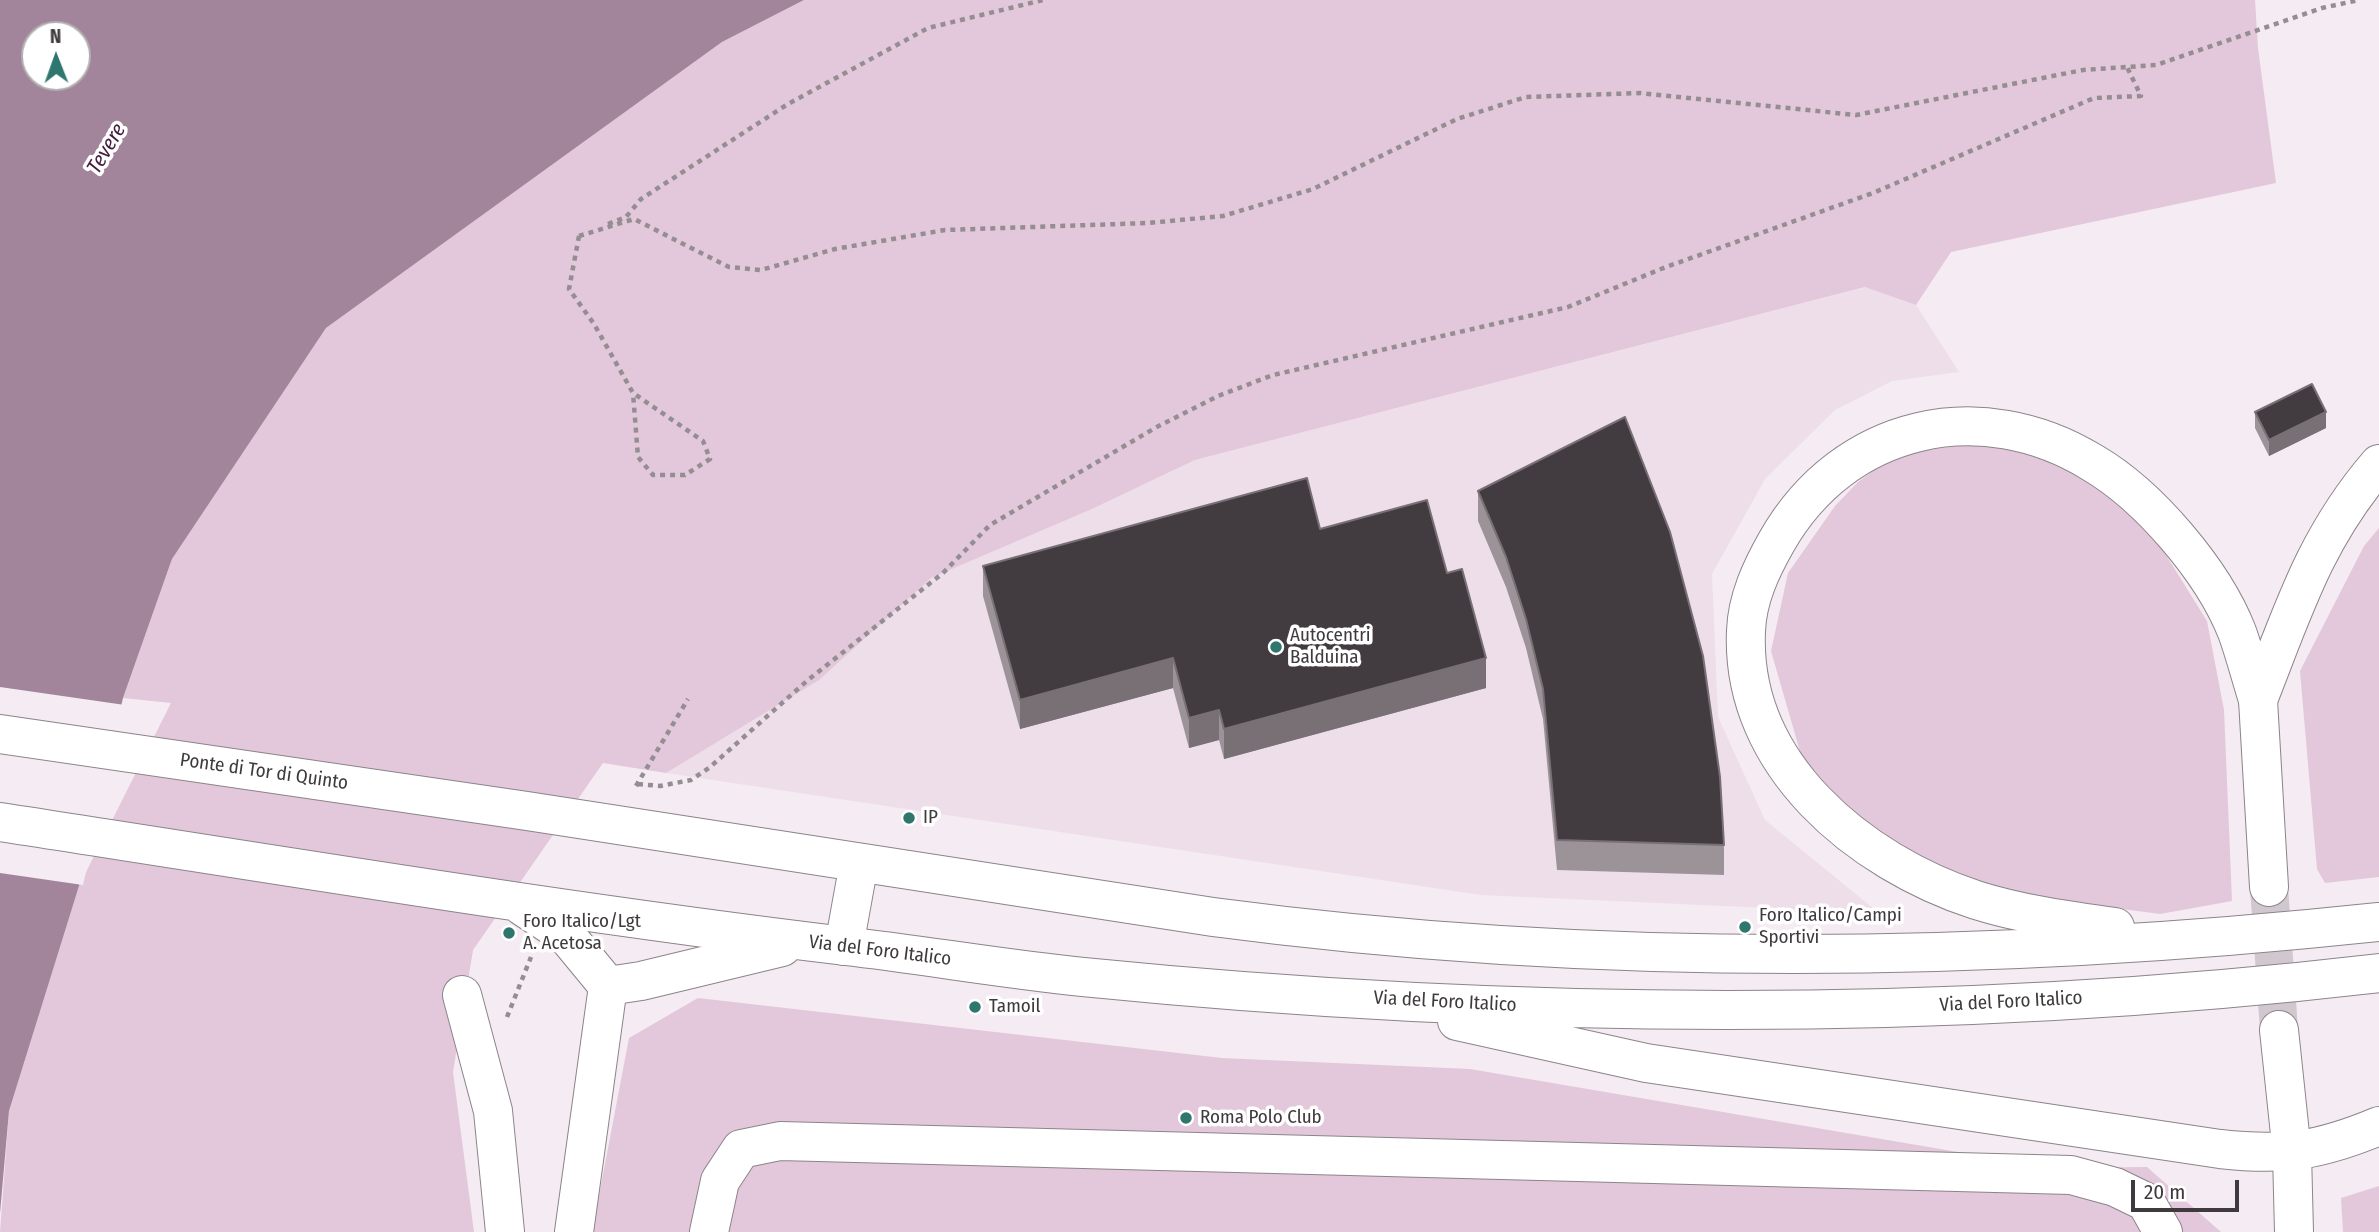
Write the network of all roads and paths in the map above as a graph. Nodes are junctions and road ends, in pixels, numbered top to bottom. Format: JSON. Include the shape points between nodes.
{"nodes":[{"id":1,"x":1044,"y":0,"type":"edge"},
{"id":2,"x":2359,"y":0,"type":"edge"},
{"id":3,"x":2127,"y":67,"type":"junction"},
{"id":4,"x":579,"y":236,"type":"junction"},
{"id":5,"x":633,"y":393,"type":"junction"},
{"id":6,"x":2379,"y":464,"type":"edge"},
{"id":7,"x":688,"y":699,"type":"dead end"},
{"id":8,"x":2258,"y":700,"type":"junction"},
{"id":9,"x":0,"y":734,"type":"edge"},
{"id":10,"x":638,"y":784,"type":"junction"},
{"id":11,"x":0,"y":822,"type":"edge"},
{"id":12,"x":623,"y":826,"type":"junction"},
{"id":13,"x":859,"y":863,"type":"junction"},
{"id":14,"x":2269,"y":887,"type":"tunnel mouth"},
{"id":15,"x":515,"y":901,"type":"junction"},
{"id":16,"x":2379,"y":922,"type":"edge"},
{"id":17,"x":2222,"y":935,"type":"junction"},
{"id":18,"x":804,"y":942,"type":"junction"},
{"id":19,"x":844,"y":946,"type":"junction"},
{"id":20,"x":2379,"y":972,"type":"edge"},
{"id":21,"x":608,"y":986,"type":"junction"},
{"id":22,"x":462,"y":995,"type":"dead end"},
{"id":23,"x":1342,"y":996,"type":"junction"},
{"id":24,"x":2279,"y":1030,"type":"tunnel mouth"},
{"id":25,"x":484,"y":1077,"type":"junction"},
{"id":26,"x":2379,"y":1126,"type":"edge"},
{"id":27,"x":2291,"y":1153,"type":"junction"},
{"id":28,"x":505,"y":1232,"type":"edge"},
{"id":29,"x":575,"y":1232,"type":"edge"},
{"id":30,"x":709,"y":1232,"type":"edge"},
{"id":31,"x":2163,"y":1232,"type":"edge"},
{"id":32,"x":2294,"y":1232,"type":"edge"}],
"edges":[{"from":1,"to":4,"type":"path","via":[[928,28],[788,104],[641,199],[626,217]]},
{"from":2,"to":3,"type":"path","via":[[2322,8],[2156,65]]},
{"from":3,"to":4,"type":"path","via":[[2031,79],[1856,116],[1640,93],[1526,97],[1457,119],[1313,189],[1223,216],[945,230],[835,249],[761,270],[729,268],[634,219]]},
{"from":3,"to":10,"type":"path","via":[[2141,96],[2094,98],[1873,193],[1567,307],[1273,375],[1218,396],[990,525],[943,573],[808,680],[709,768],[691,780],[660,786]]},
{"from":4,"to":5,"type":"path","via":[[569,289]]},
{"from":5,"to":5,"type":"path","via":[[703,441],[710,459],[685,475],[653,475],[638,457]]},
{"from":6,"to":8,"type":"main road","via":[[2324,539]]},
{"from":7,"to":10,"type":"path"},
{"from":8,"to":14,"type":"main road"},
{"from":8,"to":17,"type":"main road","via":[[2236,630],[2209,583],[2153,509],[2077,453],[2007,427],[1920,431],[1881,444],[1844,466],[1792,518],[1768,557],[1750,606],[1746,631],[1751,683],[1770,741],[1826,813],[1870,848],[1932,883],[1978,900],[2090,924],[2155,933]]},
{"from":9,"to":12,"type":"main road","name":"Ponte di Tor di Quinto"},
{"from":10,"to":12,"type":"path"},
{"from":11,"to":15,"type":"main road"},
{"from":12,"to":13,"type":"main road"},
{"from":13,"to":17,"type":"main road","via":[[1213,918],[1443,941],[1640,951],[1837,953],[2053,947]]},
{"from":13,"to":19,"type":"main road"},
{"from":15,"to":18,"type":"main road","name":"Via del Foro Italico"},
{"from":15,"to":21,"type":"main road","via":[[566,935]]},
{"from":15,"to":25,"type":"path","via":[[535,947]]},
{"from":16,"to":17,"type":"main road"},
{"from":18,"to":19,"type":"main road","name":"Via del Foro Italico"},
{"from":18,"to":21,"type":"main road"},
{"from":19,"to":23,"type":"main road","name":"Via del Foro Italico","via":[[1083,977]]},
{"from":20,"to":23,"type":"main road","name":"Via del Foro Italico","via":[[2135,995],[1870,1009],[1558,1007]]},
{"from":21,"to":29,"type":"main road"},
{"from":22,"to":25,"type":"main road"},
{"from":23,"to":27,"type":"main road","via":[[1646,1063],[2220,1149]]},
{"from":24,"to":27,"type":"main road"},
{"from":25,"to":28,"type":"main road","via":[[493,1111]]},
{"from":26,"to":27,"type":"main road"},
{"from":27,"to":32,"type":"main road"},
{"from":30,"to":31,"type":"main road","via":[[720,1181],[741,1149],[780,1141],[2071,1175],[2115,1186],[2146,1202]]}]}
